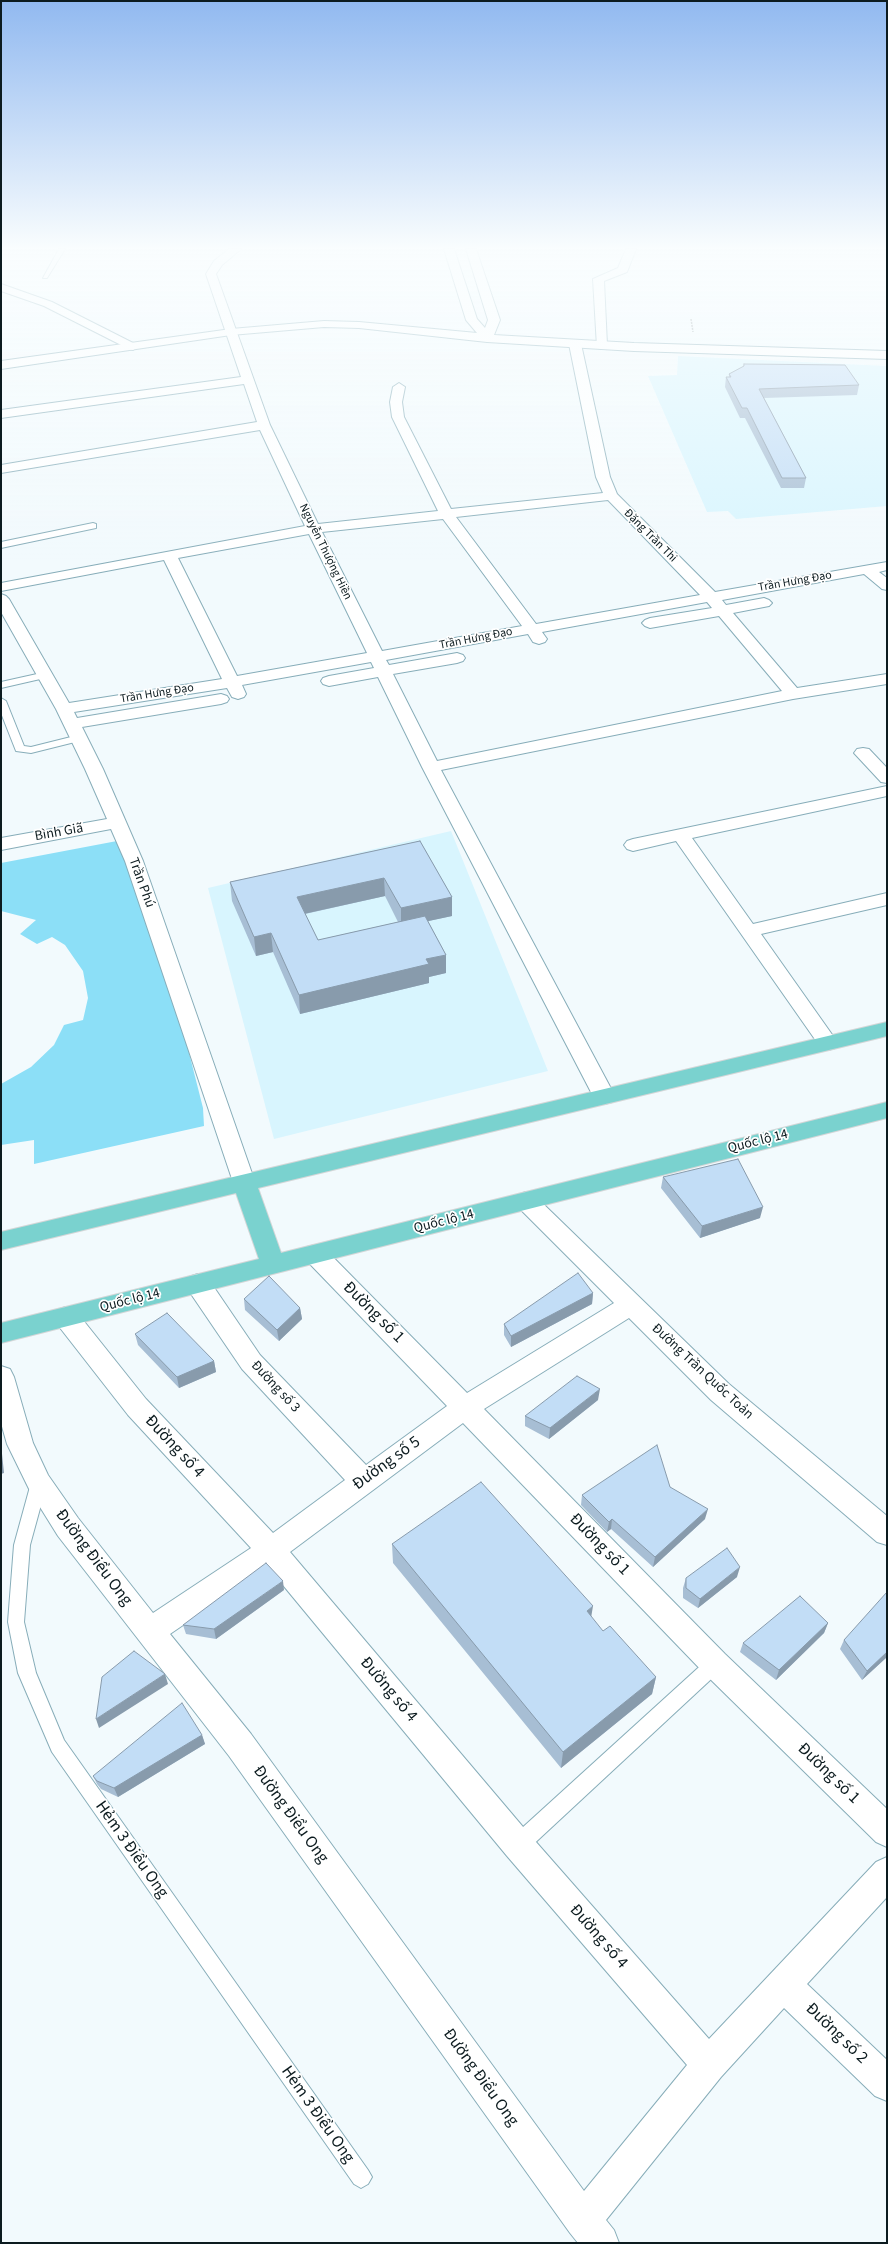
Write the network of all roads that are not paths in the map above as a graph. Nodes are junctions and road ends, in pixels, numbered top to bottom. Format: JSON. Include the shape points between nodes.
{"nodes":[{"id":1,"x":79,"y":354,"type":"edge"},
{"id":2,"x":239,"y":354,"type":"edge"},
{"id":3,"x":577,"y":354,"type":"edge"},
{"id":4,"x":828,"y":354,"type":"edge"},
{"id":5,"x":887,"y":356,"type":"edge"},
{"id":6,"x":1,"y":365,"type":"edge"},
{"id":7,"x":248,"y":380,"type":"junction"},
{"id":8,"x":399,"y":387,"type":"dead end"},
{"id":9,"x":1,"y":414,"type":"edge"},
{"id":10,"x":264,"y":426,"type":"junction"},
{"id":11,"x":1,"y":469,"type":"edge"},
{"id":12,"x":611,"y":496,"type":"junction"},
{"id":13,"x":447,"y":515,"type":"junction"},
{"id":14,"x":93,"y":526,"type":"dead end"},
{"id":15,"x":312,"y":528,"type":"junction"},
{"id":16,"x":1,"y":545,"type":"edge"},
{"id":17,"x":170,"y":555,"type":"junction"},
{"id":18,"x":887,"y":566,"type":"edge"},
{"id":19,"x":868,"y":570,"type":"junction"},
{"id":20,"x":885,"y":583,"type":"edge"},
{"id":21,"x":1,"y":587,"type":"edge"},
{"id":22,"x":711,"y":597,"type":"junction"},
{"id":23,"x":1,"y":599,"type":"edge"},
{"id":24,"x":723,"y":611,"type":"junction"},
{"id":25,"x":531,"y":629,"type":"junction"},
{"id":26,"x":542,"y":642,"type":"junction"},
{"id":27,"x":376,"y":658,"type":"junction"},
{"id":28,"x":383,"y":672,"type":"junction"},
{"id":29,"x":46,"y":675,"type":"junction"},
{"id":30,"x":887,"y":679,"type":"edge"},
{"id":31,"x":315,"y":684,"type":"dead end"},
{"id":32,"x":1,"y":685,"type":"edge"},
{"id":33,"x":242,"y":691,"type":"junction"},
{"id":34,"x":793,"y":694,"type":"junction"},
{"id":35,"x":1,"y":701,"type":"edge"},
{"id":36,"x":72,"y":724,"type":"junction"},
{"id":37,"x":863,"y":753,"type":"dead end"},
{"id":38,"x":431,"y":767,"type":"junction"},
{"id":39,"x":887,"y":778,"type":"edge"},
{"id":40,"x":887,"y":791,"type":"edge"},
{"id":41,"x":118,"y":823,"type":"junction"},
{"id":42,"x":682,"y":836,"type":"junction"},
{"id":43,"x":1,"y":844,"type":"edge"},
{"id":44,"x":633,"y":845,"type":"dead end"},
{"id":45,"x":887,"y":899,"type":"edge"},
{"id":46,"x":749,"y":931,"type":"junction"},
{"id":47,"x":887,"y":1029,"type":"edge"},
{"id":48,"x":828,"y":1042,"type":"junction"},
{"id":49,"x":604,"y":1096,"type":"junction"},
{"id":50,"x":887,"y":1110,"type":"edge"},
{"id":51,"x":244,"y":1182,"type":"junction"},
{"id":52,"x":526,"y":1201,"type":"junction"},
{"id":53,"x":1,"y":1241,"type":"edge"},
{"id":54,"x":315,"y":1254,"type":"junction"},
{"id":55,"x":273,"y":1265,"type":"junction"},
{"id":56,"x":198,"y":1284,"type":"junction"},
{"id":57,"x":630,"y":1305,"type":"junction"},
{"id":58,"x":66,"y":1317,"type":"junction"},
{"id":59,"x":1,"y":1334,"type":"edge"},
{"id":60,"x":1,"y":1377,"type":"edge"},
{"id":61,"x":466,"y":1408,"type":"junction"},
{"id":62,"x":363,"y":1481,"type":"junction"},
{"id":63,"x":39,"y":1483,"type":"junction"},
{"id":64,"x":887,"y":1533,"type":"edge"},
{"id":65,"x":270,"y":1550,"type":"junction"},
{"id":66,"x":150,"y":1631,"type":"junction"},
{"id":67,"x":715,"y":1664,"type":"junction"},
{"id":68,"x":887,"y":1831,"type":"edge"},
{"id":69,"x":518,"y":1845,"type":"junction"},
{"id":70,"x":887,"y":1873,"type":"edge"},
{"id":71,"x":784,"y":1985,"type":"junction"},
{"id":72,"x":709,"y":2065,"type":"junction"},
{"id":73,"x":887,"y":2084,"type":"edge"},
{"id":74,"x":361,"y":2177,"type":"dead end"},
{"id":75,"x":592,"y":2232,"type":"edge"}],
"edges":[{"from":1,"to":6,"type":"street"},
{"from":2,"to":7,"type":"street","name":"Nguyễn Thượng Hiền"},
{"from":3,"to":12,"type":"street","name":"Đặng Trần Thi","via":[[603,478]]},
{"from":4,"to":5,"type":"street"},
{"from":7,"to":9,"type":"street"},
{"from":7,"to":10,"type":"street","name":"Nguyễn Thượng Hiền"},
{"from":8,"to":13,"type":"street","via":[[396,402],[398,417]]},
{"from":10,"to":11,"type":"street"},
{"from":10,"to":15,"type":"street","name":"Nguyễn Thượng Hiền"},
{"from":12,"to":13,"type":"street"},
{"from":12,"to":22,"type":"street","name":"Đặng Trần Thi"},
{"from":13,"to":15,"type":"street"},
{"from":13,"to":25,"type":"street"},
{"from":14,"to":16,"type":"lane"},
{"from":15,"to":17,"type":"street"},
{"from":15,"to":27,"type":"street","name":"Nguyễn Thượng Hiền"},
{"from":17,"to":21,"type":"street"},
{"from":17,"to":33,"type":"street"},
{"from":18,"to":19,"type":"street","name":"Trần Hưng Đạo"},
{"from":19,"to":20,"type":"street"},
{"from":19,"to":22,"type":"street","name":"Trần Hưng Đạo"},
{"from":20,"to":24,"type":"street"},
{"from":22,"to":24,"type":"street","name":"Đặng Trần Thi"},
{"from":22,"to":25,"type":"street","name":"Trần Hưng Đạo"},
{"from":23,"to":29,"type":"street","name":"Trần Phú"},
{"from":24,"to":26,"type":"street"},
{"from":24,"to":34,"type":"street","name":"Đặng Trần Thi"},
{"from":25,"to":26,"type":"street"},
{"from":25,"to":27,"type":"street","name":"Trần Hưng Đạo"},
{"from":26,"to":28,"type":"street"},
{"from":27,"to":28,"type":"street","name":"Nguyễn Thượng Hiền"},
{"from":27,"to":33,"type":"street","name":"Trần Hưng Đạo"},
{"from":28,"to":31,"type":"street"},
{"from":28,"to":38,"type":"street","name":"Nguyễn Thượng Hiền"},
{"from":29,"to":32,"type":"lane"},
{"from":29,"to":36,"type":"street","name":"Trần Phú"},
{"from":30,"to":34,"type":"street"},
{"from":33,"to":36,"type":"street","name":"Trần Hưng Đạo"},
{"from":34,"to":38,"type":"street"},
{"from":35,"to":36,"type":"lane","via":[[20,749],[31,750]]},
{"from":36,"to":41,"type":"street","name":"Trần Phú"},
{"from":37,"to":39,"type":"street"},
{"from":38,"to":49,"type":"street","name":"Nguyễn Thượng Hiền"},
{"from":40,"to":42,"type":"street"},
{"from":41,"to":43,"type":"street","name":"Bình Giã"},
{"from":41,"to":51,"type":"street","name":"Trần Phú","via":[[134,861]]},
{"from":42,"to":44,"type":"street"},
{"from":42,"to":46,"type":"street"},
{"from":45,"to":46,"type":"street"},
{"from":46,"to":48,"type":"street"},
{"from":47,"to":48,"type":"highway"},
{"from":48,"to":49,"type":"highway"},
{"from":49,"to":51,"type":"highway"},
{"from":50,"to":52,"type":"highway","name":"Quốc lộ 14"},
{"from":51,"to":53,"type":"highway"},
{"from":51,"to":55,"type":"highway"},
{"from":52,"to":54,"type":"highway","name":"Quốc lộ 14"},
{"from":52,"to":57,"type":"street","name":"Đường Trần Quốc Toản"},
{"from":54,"to":55,"type":"highway","name":"Quốc lộ 14"},
{"from":54,"to":61,"type":"street","name":"Đường số 1"},
{"from":55,"to":56,"type":"highway","name":"Quốc lộ 14"},
{"from":56,"to":58,"type":"highway","name":"Quốc lộ 14"},
{"from":56,"to":62,"type":"street","name":"Đường số 3","via":[[251,1362]]},
{"from":57,"to":61,"type":"street","name":"Đường số 5"},
{"from":57,"to":64,"type":"street","name":"Đường Trần Quốc Toản","via":[[720,1392]]},
{"from":58,"to":59,"type":"highway","name":"Quốc lộ 14"},
{"from":58,"to":65,"type":"street","name":"Đường số 4","via":[[137,1408]]},
{"from":60,"to":63,"type":"street","name":"Đường Điểu Ong","via":[[20,1444]]},
{"from":61,"to":62,"type":"street","name":"Đường số 5"},
{"from":61,"to":67,"type":"street","name":"Đường số 1"},
{"from":62,"to":65,"type":"street","name":"Đường số 5"},
{"from":63,"to":66,"type":"street","name":"Đường Điểu Ong","via":[[68,1527]]},
{"from":63,"to":74,"type":"lane","name":"Hẻm 3 Điểu Ong","via":[[22,1545],[16,1622],[27,1673],[58,1746]]},
{"from":65,"to":66,"type":"street","name":"Đường số 5"},
{"from":65,"to":69,"type":"street","name":"Đường số 4"},
{"from":66,"to":75,"type":"street","name":"Đường Điểu Ong","via":[[240,1745]]},
{"from":67,"to":68,"type":"street","name":"Đường số 1"},
{"from":67,"to":69,"type":"lane"},
{"from":69,"to":72,"type":"street","name":"Đường số 4"},
{"from":70,"to":71,"type":"street"},
{"from":71,"to":72,"type":"street"},
{"from":71,"to":73,"type":"street","name":"Đường số 2"},
{"from":72,"to":75,"type":"street"}]}
